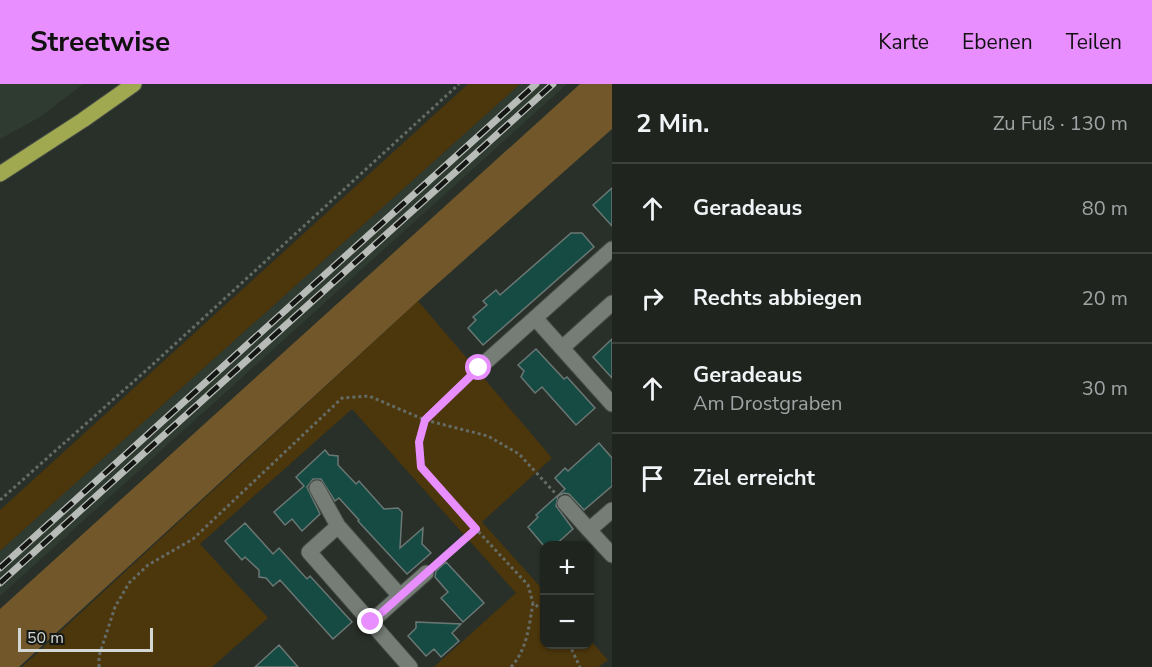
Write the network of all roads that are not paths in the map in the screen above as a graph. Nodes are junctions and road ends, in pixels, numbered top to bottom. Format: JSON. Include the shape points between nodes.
{"nodes":[{"id":1,"x":134,"y":84,"type":"edge"},
{"id":2,"x":0,"y":174,"type":"edge"},
{"id":3,"x":612,"y":249,"type":"edge"},
{"id":4,"x":612,"y":303,"type":"edge"},
{"id":5,"x":535,"y":318,"type":"junction"},
{"id":6,"x":562,"y":348,"type":"junction"},
{"id":7,"x":479,"y":368,"type":"road end"},
{"id":8,"x":612,"y":404,"type":"edge"},
{"id":9,"x":317,"y":488,"type":"dead end"},
{"id":10,"x":565,"y":503,"type":"dead end"},
{"id":11,"x":612,"y":510,"type":"edge"},
{"id":12,"x":338,"y":526,"type":"junction"},
{"id":13,"x":589,"y":530,"type":"junction"},
{"id":14,"x":612,"y":555,"type":"edge"},
{"id":15,"x":426,"y":573,"type":"road end"},
{"id":16,"x":400,"y":596,"type":"junction"},
{"id":17,"x":371,"y":622,"type":"junction"},
{"id":18,"x":410,"y":667,"type":"edge"}],
"edges":[{"from":1,"to":2,"type":"main road"},
{"from":3,"to":5,"type":"street"},
{"from":4,"to":6,"type":"street"},
{"from":5,"to":6,"type":"street"},
{"from":5,"to":7,"type":"street"},
{"from":6,"to":8,"type":"street"},
{"from":9,"to":12,"type":"street"},
{"from":10,"to":13,"type":"street"},
{"from":11,"to":13,"type":"street"},
{"from":12,"to":16,"type":"street"},
{"from":12,"to":17,"type":"street","via":[[309,552]]},
{"from":13,"to":14,"type":"street"},
{"from":15,"to":16,"type":"street"},
{"from":16,"to":17,"type":"street"},
{"from":17,"to":18,"type":"street"}]}
